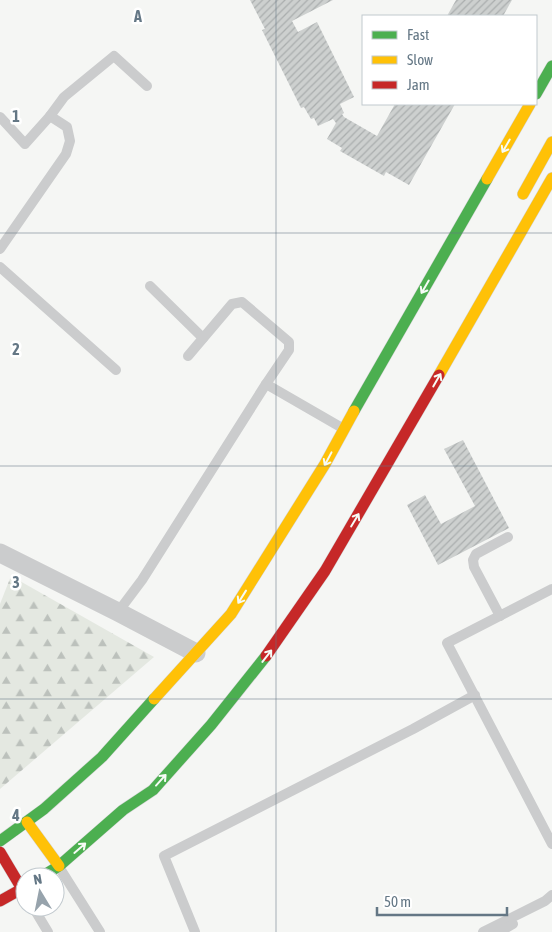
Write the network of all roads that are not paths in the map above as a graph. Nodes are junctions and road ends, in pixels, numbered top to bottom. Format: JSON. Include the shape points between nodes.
{"nodes":[{"id":1,"x":552,"y":66,"type":"edge"},
{"id":2,"x":147,"y":86,"type":"dead end"},
{"id":3,"x":537,"y":92,"type":"edge"},
{"id":4,"x":529,"y":105,"type":"edge"},
{"id":5,"x":50,"y":116,"type":"junction"},
{"id":6,"x":0,"y":117,"type":"edge"},
{"id":7,"x":552,"y":142,"type":"edge"},
{"id":8,"x":552,"y":178,"type":"edge"},
{"id":9,"x":519,"y":201,"type":"dead end"},
{"id":10,"x":0,"y":249,"type":"edge"},
{"id":11,"x":0,"y":267,"type":"edge"},
{"id":12,"x":150,"y":286,"type":"dead end"},
{"id":13,"x":203,"y":338,"type":"junction"},
{"id":14,"x":188,"y":356,"type":"dead end"},
{"id":15,"x":116,"y":370,"type":"dead end"},
{"id":16,"x":266,"y":384,"type":"junction"},
{"id":17,"x":344,"y":429,"type":"junction"},
{"id":18,"x":508,"y":537,"type":"dead end"},
{"id":19,"x":0,"y":554,"type":"edge"},
{"id":20,"x":552,"y":588,"type":"edge"},
{"id":21,"x":118,"y":612,"type":"junction"},
{"id":22,"x":500,"y":616,"type":"junction"},
{"id":23,"x":196,"y":653,"type":"junction"},
{"id":24,"x":475,"y":696,"type":"junction"},
{"id":25,"x":137,"y":786,"type":"dead end"},
{"id":26,"x":123,"y":810,"type":"junction"},
{"id":27,"x":27,"y":822,"type":"junction"},
{"id":28,"x":0,"y":841,"type":"edge"},
{"id":29,"x":552,"y":844,"type":"edge"},
{"id":30,"x":0,"y":852,"type":"edge"},
{"id":31,"x":58,"y":866,"type":"junction"},
{"id":32,"x":15,"y":876,"type":"edge"},
{"id":33,"x":15,"y":894,"type":"edge"},
{"id":34,"x":552,"y":895,"type":"edge"},
{"id":35,"x":0,"y":901,"type":"edge"},
{"id":36,"x":552,"y":904,"type":"edge"},
{"id":37,"x":39,"y":917,"type":"edge"},
{"id":38,"x":48,"y":932,"type":"edge"},
{"id":39,"x":100,"y":932,"type":"edge"},
{"id":40,"x":195,"y":932,"type":"edge"},
{"id":41,"x":483,"y":932,"type":"edge"},
{"id":42,"x":498,"y":932,"type":"edge"}],
"edges":[{"from":1,"to":3,"type":"main road"},
{"from":2,"to":5,"type":"lane","via":[[114,56],[64,96]]},
{"from":4,"to":17,"type":"main road","one_way":true},
{"from":5,"to":6,"type":"lane","via":[[25,144]]},
{"from":5,"to":10,"type":"lane","via":[[67,127],[70,141],[66,154]]},
{"from":7,"to":9,"type":"main road"},
{"from":26,"to":8,"type":"main road","one_way":true,"via":[[153,790],[270,652],[330,563]]},
{"from":11,"to":15,"type":"lane"},
{"from":12,"to":13,"type":"lane"},
{"from":13,"to":14,"type":"lane"},
{"from":13,"to":16,"type":"lane","via":[[232,304],[242,302],[288,342],[289,350]]},
{"from":16,"to":17,"type":"lane"},
{"from":16,"to":21,"type":"lane","via":[[142,580]]},
{"from":17,"to":23,"type":"main road","one_way":true,"via":[[230,614]]},
{"from":18,"to":22,"type":"lane","via":[[476,554],[472,560]]},
{"from":19,"to":21,"type":"street"},
{"from":20,"to":22,"type":"lane"},
{"from":21,"to":23,"type":"street"},
{"from":22,"to":24,"type":"lane","via":[[447,643]]},
{"from":23,"to":27,"type":"main road","via":[[102,757]]},
{"from":24,"to":29,"type":"lane"},
{"from":24,"to":40,"type":"lane","via":[[164,856]]},
{"from":25,"to":26,"type":"main road"},
{"from":31,"to":26,"type":"main road","one_way":true},
{"from":27,"to":28,"type":"main road"},
{"from":27,"to":31,"type":"main road"},
{"from":30,"to":32,"type":"main road"},
{"from":31,"to":39,"type":"lane"},
{"from":33,"to":35,"type":"main road"},
{"from":34,"to":41,"type":"lane"},
{"from":36,"to":42,"type":"lane"},
{"from":37,"to":38,"type":"lane"}]}
